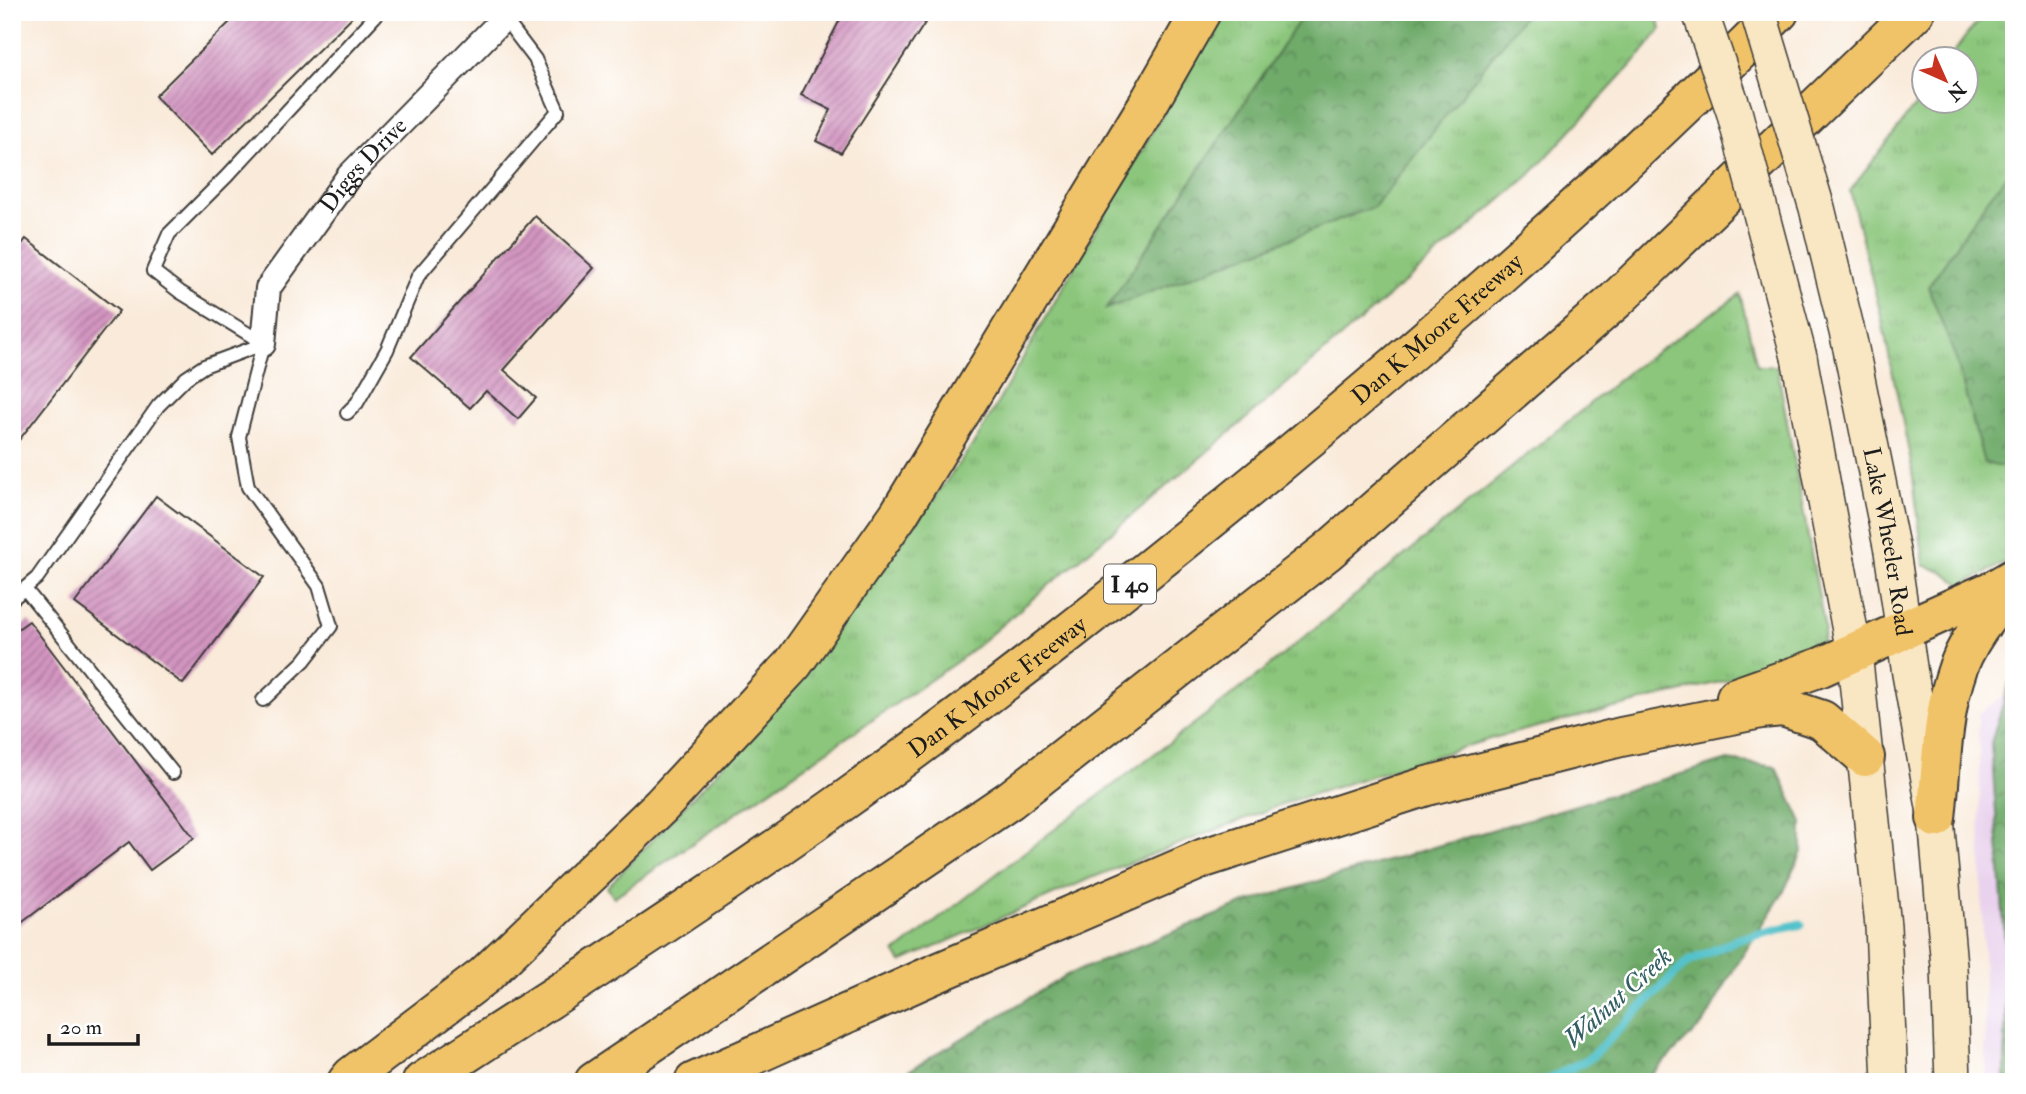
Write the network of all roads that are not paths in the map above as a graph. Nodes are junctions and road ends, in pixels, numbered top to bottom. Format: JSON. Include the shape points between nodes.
{"nodes":[{"id":1,"x":379,"y":12,"type":"edge"},
{"id":2,"x":1201,"y":12,"type":"edge"},
{"id":3,"x":1700,"y":12,"type":"edge"},
{"id":4,"x":1758,"y":12,"type":"edge"},
{"id":5,"x":1779,"y":12,"type":"edge"},
{"id":6,"x":1915,"y":12,"type":"edge"},
{"id":7,"x":507,"y":14,"type":"edge"},
{"id":8,"x":263,"y":344,"type":"junction"},
{"id":9,"x":348,"y":413,"type":"dead end"},
{"id":10,"x":2014,"y":578,"type":"edge"},
{"id":11,"x":2014,"y":585,"type":"edge"},
{"id":12,"x":25,"y":589,"type":"junction"},
{"id":13,"x":12,"y":599,"type":"edge"},
{"id":14,"x":1904,"y":630,"type":"junction"},
{"id":15,"x":1854,"y":652,"type":"junction"},
{"id":16,"x":263,"y":700,"type":"dead end"},
{"id":17,"x":1621,"y":737,"type":"junction"},
{"id":18,"x":1865,"y":757,"type":"junction"},
{"id":19,"x":173,"y":773,"type":"dead end"},
{"id":20,"x":1936,"y":818,"type":"junction"},
{"id":21,"x":346,"y":1082,"type":"edge"},
{"id":22,"x":422,"y":1082,"type":"edge"},
{"id":23,"x":594,"y":1082,"type":"edge"},
{"id":24,"x":694,"y":1082,"type":"edge"},
{"id":25,"x":1890,"y":1082,"type":"edge"},
{"id":26,"x":1953,"y":1082,"type":"edge"}],
"edges":[{"from":1,"to":8,"type":"lane","via":[[170,234],[153,271]]},
{"from":2,"to":21,"type":"highway","via":[[899,514],[793,664],[661,806],[484,976]]},
{"from":3,"to":15,"type":"main road","bridge":true,"via":[[1734,111],[1799,357]]},
{"from":4,"to":14,"type":"main road","name":"Lake Wheeler Road","bridge":true,"via":[[1817,208],[1850,344]]},
{"from":5,"to":22,"type":"highway","name":"Dan K Moore Freeway","number":"I 40","via":[[1524,254],[1183,542],[835,807],[620,955]]},
{"from":6,"to":23,"type":"highway","via":[[1616,300],[1328,551],[1010,800]]},
{"from":7,"to":8,"type":"street","name":"Diggs Drive","via":[[349,176],[268,288]]},
{"from":7,"to":9,"type":"lane","via":[[558,111],[418,276],[387,351]]},
{"from":8,"to":12,"type":"lane","via":[[204,366],[158,406]]},
{"from":8,"to":16,"type":"lane","via":[[239,437],[248,487],[319,586],[331,626],[304,661]]},
{"from":10,"to":14,"type":"highway"},
{"from":11,"to":20,"type":"highway","via":[[1977,630],[1954,679],[1945,719]]},
{"from":12,"to":13,"type":"lane"},
{"from":12,"to":19,"type":"lane"},
{"from":14,"to":15,"type":"highway"},
{"from":14,"to":20,"type":"main road","name":"Lake Wheeler Road"},
{"from":15,"to":17,"type":"highway"},
{"from":15,"to":18,"type":"main road"},
{"from":17,"to":18,"type":"highway","via":[[1783,707],[1822,720]]},
{"from":17,"to":24,"type":"highway","via":[[1427,786],[1204,858]]},
{"from":18,"to":25,"type":"main road","via":[[1883,926]]},
{"from":20,"to":26,"type":"main road","name":"Lake Wheeler Road"}]}
